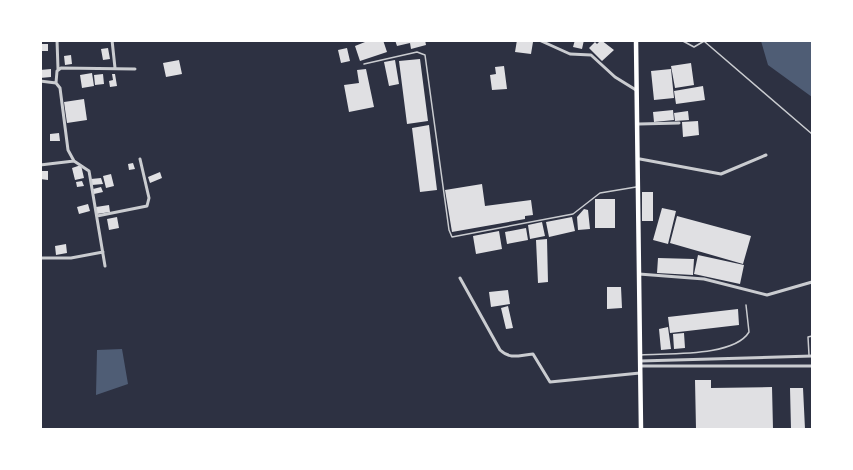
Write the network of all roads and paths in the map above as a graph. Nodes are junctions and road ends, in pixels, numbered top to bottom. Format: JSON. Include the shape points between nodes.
{"nodes":[{"id":1,"x":57,"y":40,"type":"edge"},
{"id":2,"x":112,"y":40,"type":"edge"},
{"id":3,"x":539,"y":40,"type":"edge"},
{"id":4,"x":681,"y":40,"type":"edge"},
{"id":5,"x":636,"y":41,"type":"edge"},
{"id":6,"x":705,"y":41,"type":"edge"},
{"id":7,"x":364,"y":64,"type":"dead end"},
{"id":8,"x":116,"y":68,"type":"junction"},
{"id":9,"x":58,"y":69,"type":"junction"},
{"id":10,"x":135,"y":69,"type":"dead end"},
{"id":11,"x":40,"y":81,"type":"edge"},
{"id":12,"x":56,"y":83,"type":"junction"},
{"id":13,"x":638,"y":90,"type":"junction"},
{"id":14,"x":679,"y":123,"type":"dead end"},
{"id":15,"x":639,"y":124,"type":"junction"},
{"id":16,"x":813,"y":134,"type":"edge"},
{"id":17,"x":766,"y":155,"type":"dead end"},
{"id":18,"x":140,"y":159,"type":"dead end"},
{"id":19,"x":640,"y":159,"type":"junction"},
{"id":20,"x":74,"y":161,"type":"junction"},
{"id":21,"x":40,"y":165,"type":"edge"},
{"id":22,"x":640,"y":186,"type":"junction"},
{"id":23,"x":96,"y":216,"type":"junction"},
{"id":24,"x":103,"y":252,"type":"junction"},
{"id":25,"x":40,"y":258,"type":"edge"},
{"id":26,"x":105,"y":267,"type":"dead end"},
{"id":27,"x":639,"y":274,"type":"junction"},
{"id":28,"x":460,"y":278,"type":"dead end"},
{"id":29,"x":813,"y":282,"type":"edge"},
{"id":30,"x":746,"y":305,"type":"dead end"},
{"id":31,"x":813,"y":336,"type":"edge"},
{"id":32,"x":811,"y":356,"type":"edge"},
{"id":33,"x":640,"y":361,"type":"junction"},
{"id":34,"x":813,"y":366,"type":"edge"},
{"id":35,"x":640,"y":373,"type":"junction"},
{"id":36,"x":641,"y":429,"type":"edge"}],
"edges":[{"from":1,"to":9,"type":"street"},
{"from":2,"to":8,"type":"street"},
{"from":3,"to":13,"type":"street","via":[[570,54],[591,56]]},
{"from":4,"to":6,"type":"lane","via":[[694,47]]},
{"from":5,"to":13,"type":"highway"},
{"from":6,"to":16,"type":"lane"},
{"from":7,"to":22,"type":"lane","via":[[417,52],[425,55],[452,237],[573,214],[596,194]]},
{"from":8,"to":9,"type":"street"},
{"from":8,"to":10,"type":"street"},
{"from":9,"to":12,"type":"street"},
{"from":11,"to":12,"type":"street"},
{"from":12,"to":20,"type":"street","via":[[60,88],[68,150]]},
{"from":13,"to":15,"type":"highway"},
{"from":14,"to":15,"type":"street"},
{"from":15,"to":19,"type":"highway"},
{"from":17,"to":19,"type":"street","via":[[721,174]]},
{"from":18,"to":23,"type":"street","via":[[149,198],[147,206]]},
{"from":19,"to":22,"type":"highway"},
{"from":20,"to":21,"type":"street"},
{"from":20,"to":23,"type":"street","via":[[89,171]]},
{"from":22,"to":27,"type":"highway"},
{"from":23,"to":24,"type":"street"},
{"from":24,"to":25,"type":"street"},
{"from":24,"to":26,"type":"street"},
{"from":27,"to":29,"type":"street","via":[[704,279],[767,296]]},
{"from":27,"to":33,"type":"highway"},
{"from":28,"to":35,"type":"street","via":[[500,350],[513,357],[533,354],[550,382]]},
{"from":30,"to":33,"type":"lane","via":[[750,329],[732,346]]},
{"from":31,"to":32,"type":"lane","via":[[808,337]]},
{"from":32,"to":33,"type":"street"},
{"from":33,"to":34,"type":"street"},
{"from":33,"to":35,"type":"highway"},
{"from":35,"to":36,"type":"highway"}]}
